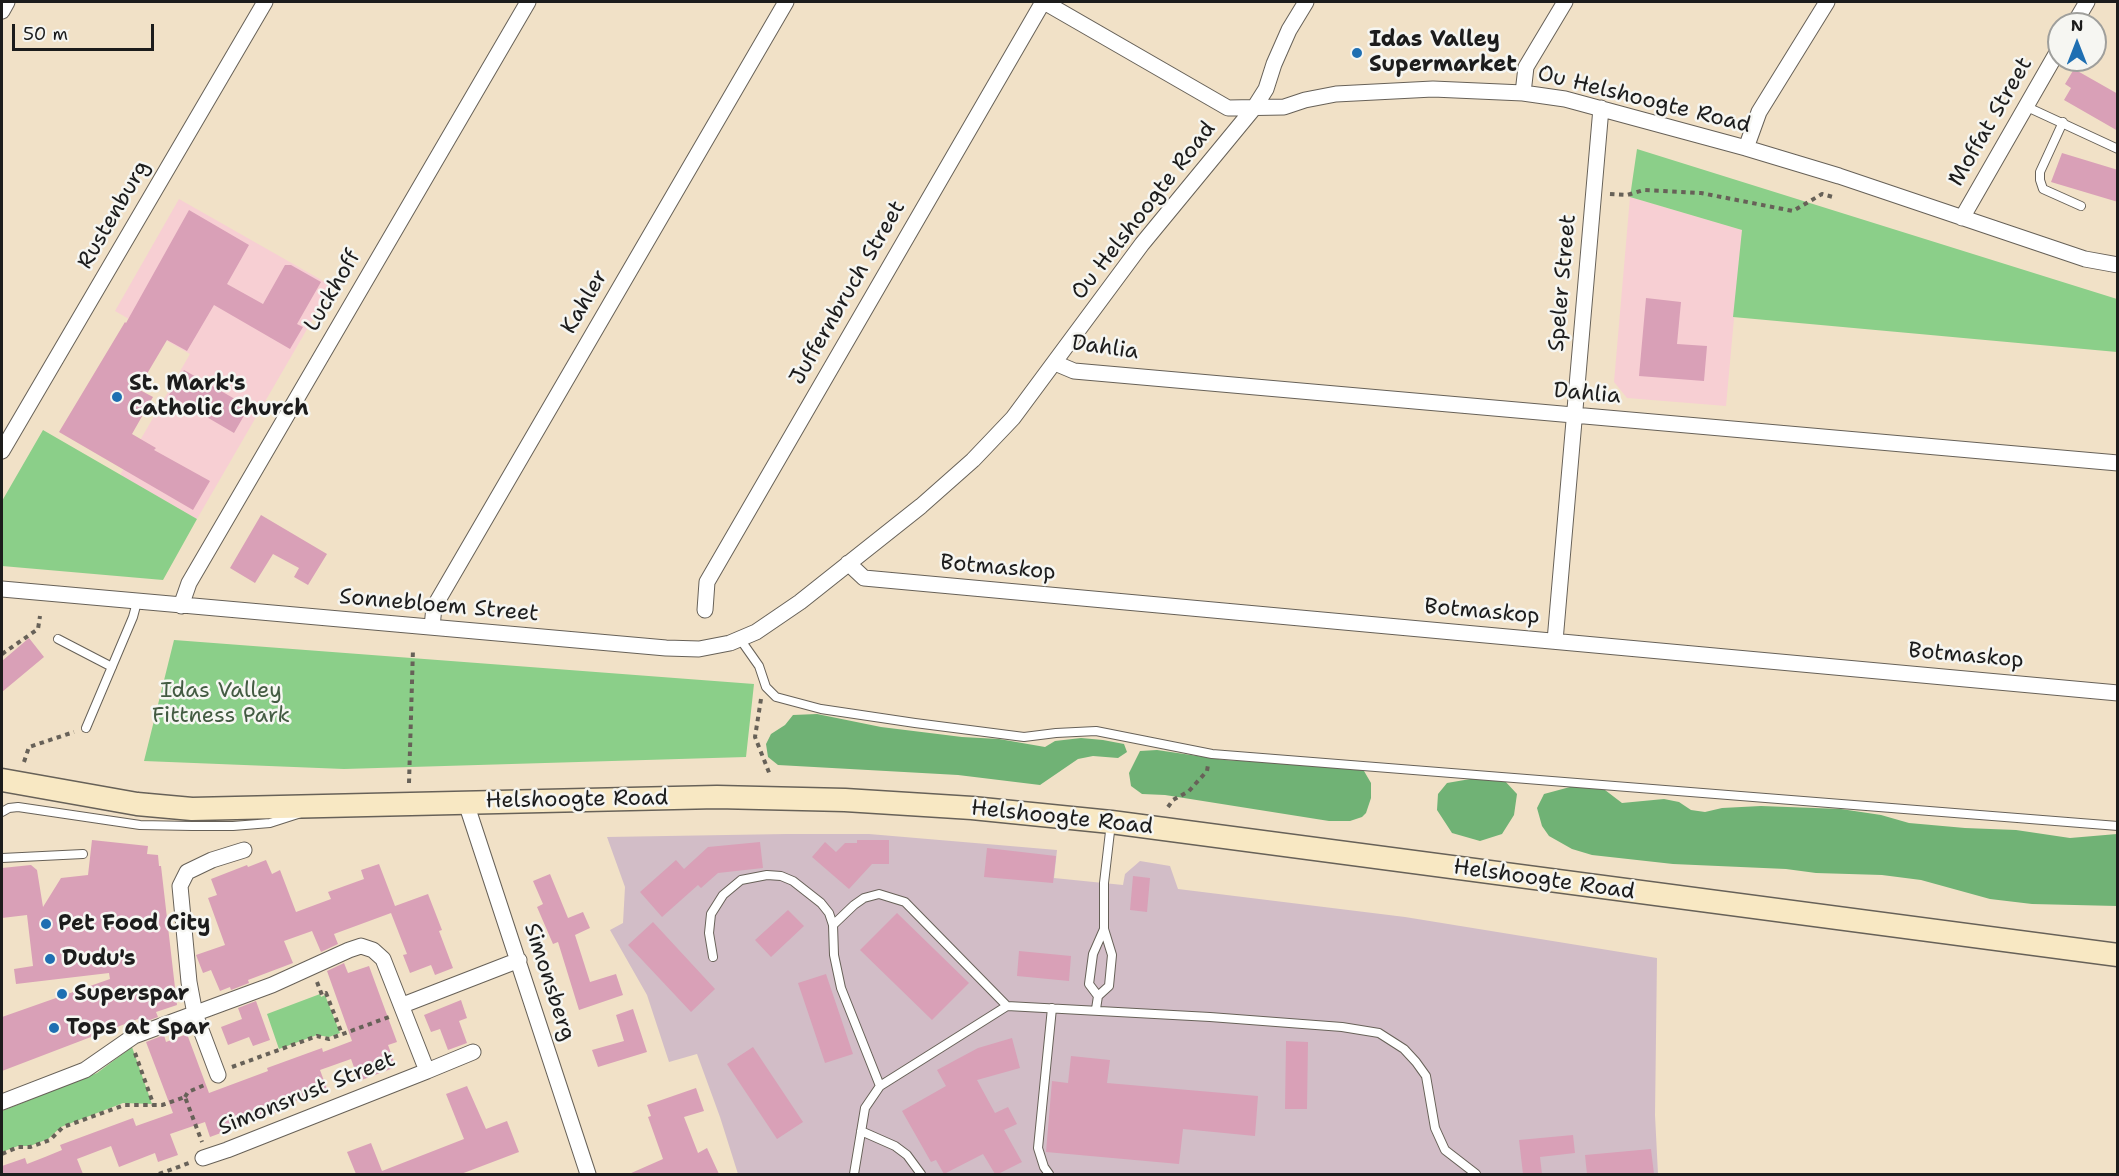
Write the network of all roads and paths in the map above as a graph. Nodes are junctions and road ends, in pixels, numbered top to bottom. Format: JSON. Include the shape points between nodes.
{"nodes":[{"id":1,"x":7,"y":2,"type":"edge"},
{"id":2,"x":265,"y":2,"type":"edge"},
{"id":3,"x":528,"y":2,"type":"edge"},
{"id":4,"x":786,"y":2,"type":"edge"},
{"id":5,"x":1044,"y":2,"type":"edge"},
{"id":6,"x":1305,"y":2,"type":"edge"},
{"id":7,"x":1565,"y":2,"type":"edge"},
{"id":8,"x":1827,"y":2,"type":"edge"},
{"id":9,"x":2,"y":11,"type":"edge"},
{"id":10,"x":2047,"y":69,"type":"edge"},
{"id":11,"x":1523,"y":93,"type":"junction"},
{"id":12,"x":2025,"y":106,"type":"junction"},
{"id":13,"x":1254,"y":108,"type":"junction"},
{"id":14,"x":1601,"y":108,"type":"junction"},
{"id":15,"x":2063,"y":122,"type":"junction"},
{"id":16,"x":1746,"y":148,"type":"junction"},
{"id":17,"x":2118,"y":149,"type":"edge"},
{"id":18,"x":1627,"y":195,"type":"dead end"},
{"id":19,"x":1833,"y":197,"type":"dead end"},
{"id":20,"x":2081,"y":206,"type":"dead end"},
{"id":21,"x":1962,"y":218,"type":"junction"},
{"id":22,"x":2118,"y":265,"type":"edge"},
{"id":23,"x":1055,"y":363,"type":"junction"},
{"id":24,"x":1575,"y":415,"type":"junction"},
{"id":25,"x":2,"y":451,"type":"edge"},
{"id":26,"x":2118,"y":463,"type":"edge"},
{"id":27,"x":848,"y":563,"type":"junction"},
{"id":28,"x":2,"y":589,"type":"edge"},
{"id":29,"x":137,"y":602,"type":"junction"},
{"id":30,"x":181,"y":606,"type":"junction"},
{"id":31,"x":705,"y":610,"type":"dead end"},
{"id":32,"x":40,"y":616,"type":"dead end"},
{"id":33,"x":432,"y":627,"type":"junction"},
{"id":34,"x":58,"y":639,"type":"dead end"},
{"id":35,"x":740,"y":639,"type":"junction"},
{"id":36,"x":1554,"y":641,"type":"junction"},
{"id":37,"x":413,"y":649,"type":"dead end"},
{"id":38,"x":2,"y":654,"type":"edge"},
{"id":39,"x":112,"y":667,"type":"junction"},
{"id":40,"x":765,"y":687,"type":"junction"},
{"id":41,"x":2118,"y":693,"type":"edge"},
{"id":42,"x":86,"y":728,"type":"joint"},
{"id":43,"x":1212,"y":753,"type":"junction"},
{"id":44,"x":24,"y":762,"type":"dead end"},
{"id":45,"x":770,"y":775,"type":"dead end"},
{"id":46,"x":2,"y":780,"type":"edge"},
{"id":47,"x":409,"y":783,"type":"dead end"},
{"id":48,"x":466,"y":803,"type":"junction"},
{"id":49,"x":316,"y":807,"type":"junction"},
{"id":50,"x":1168,"y":807,"type":"dead end"},
{"id":51,"x":2,"y":812,"type":"edge"},
{"id":52,"x":1111,"y":822,"type":"junction"},
{"id":53,"x":2118,"y":826,"type":"edge"},
{"id":54,"x":244,"y":850,"type":"dead end"},
{"id":55,"x":83,"y":854,"type":"dead end"},
{"id":56,"x":2,"y":858,"type":"edge"},
{"id":57,"x":833,"y":925,"type":"junction"},
{"id":58,"x":1104,"y":929,"type":"junction"},
{"id":59,"x":2118,"y":956,"type":"edge"},
{"id":60,"x":713,"y":957,"type":"dead end"},
{"id":61,"x":519,"y":960,"type":"junction"},
{"id":62,"x":311,"y":965,"type":"junction"},
{"id":63,"x":1098,"y":996,"type":"junction"},
{"id":64,"x":1007,"y":1006,"type":"junction"},
{"id":65,"x":404,"y":1008,"type":"junction"},
{"id":66,"x":1052,"y":1008,"type":"junction"},
{"id":67,"x":1096,"y":1009,"type":"junction"},
{"id":68,"x":195,"y":1014,"type":"junction"},
{"id":69,"x":342,"y":1034,"type":"junction"},
{"id":70,"x":130,"y":1039,"type":"junction"},
{"id":71,"x":473,"y":1052,"type":"dead end"},
{"id":72,"x":426,"y":1071,"type":"junction"},
{"id":73,"x":218,"y":1073,"type":"junction"},
{"id":74,"x":880,"y":1086,"type":"junction"},
{"id":75,"x":184,"y":1097,"type":"junction"},
{"id":76,"x":2,"y":1102,"type":"edge"},
{"id":77,"x":154,"y":1106,"type":"junction"},
{"id":78,"x":861,"y":1131,"type":"junction"},
{"id":79,"x":2,"y":1154,"type":"edge"},
{"id":80,"x":201,"y":1158,"type":"junction"},
{"id":81,"x":159,"y":1174,"type":"edge"},
{"id":82,"x":588,"y":1174,"type":"edge"},
{"id":83,"x":854,"y":1174,"type":"edge"},
{"id":84,"x":921,"y":1174,"type":"edge"},
{"id":85,"x":1049,"y":1174,"type":"edge"},
{"id":86,"x":1476,"y":1174,"type":"edge"}],
"edges":[{"from":1,"to":9,"type":"street"},
{"from":2,"to":25,"type":"street","name":"Rustenburg"},
{"from":3,"to":30,"type":"street","name":"Luckhoff","via":[[189,583]]},
{"from":4,"to":33,"type":"street","name":"Kahler","via":[[434,607]]},
{"from":5,"to":13,"type":"street","via":[[1228,108]]},
{"from":5,"to":31,"type":"street","name":"Juffernbruch Street","via":[[707,582]]},
{"from":6,"to":13,"type":"street"},
{"from":7,"to":11,"type":"street","via":[[1526,67]]},
{"from":8,"to":16,"type":"street","via":[[1759,112]]},
{"from":10,"to":12,"type":"street","name":"Moffat Street"},
{"from":11,"to":13,"type":"street","name":"Ou Helshoogte Road","via":[[1433,89],[1347,93],[1284,107]]},
{"from":11,"to":14,"type":"street","name":"Ou Helshoogte Road"},
{"from":12,"to":15,"type":"lane"},
{"from":12,"to":21,"type":"street","name":"Moffat Street"},
{"from":13,"to":23,"type":"street","name":"Ou Helshoogte Road","via":[[1143,244]]},
{"from":14,"to":16,"type":"street","name":"Ou Helshoogte Road"},
{"from":14,"to":24,"type":"street","name":"Speler Street"},
{"from":15,"to":17,"type":"lane"},
{"from":15,"to":20,"type":"lane","via":[[2040,180],[2043,189]]},
{"from":16,"to":21,"type":"street","name":"Ou Helshoogte Road"},
{"from":18,"to":19,"type":"path","via":[[1644,190],[1701,193],[1793,211],[1822,194]]},
{"from":21,"to":22,"type":"street","name":"Ou Helshoogte Road","via":[[2085,259]]},
{"from":23,"to":24,"type":"street","name":"Dahlia","via":[[1074,371]]},
{"from":23,"to":27,"type":"street","name":"Ou Helshoogte Road","via":[[973,460]]},
{"from":24,"to":26,"type":"street","name":"Dahlia"},
{"from":24,"to":36,"type":"street","name":"Speler Street"},
{"from":27,"to":35,"type":"street","name":"Sonnebloem Street","via":[[800,602]]},
{"from":27,"to":36,"type":"street","name":"Botmaskop","via":[[864,578]]},
{"from":28,"to":29,"type":"street","name":"Sonnebloem Street"},
{"from":29,"to":30,"type":"street","name":"Sonnebloem Street"},
{"from":29,"to":39,"type":"lane"},
{"from":30,"to":33,"type":"street","name":"Sonnebloem Street"},
{"from":32,"to":38,"type":"path","via":[[38,629]]},
{"from":33,"to":35,"type":"street","name":"Sonnebloem Street","via":[[666,648],[699,649]]},
{"from":34,"to":39,"type":"lane"},
{"from":35,"to":40,"type":"lane","via":[[759,666]]},
{"from":36,"to":41,"type":"street","name":"Botmaskop"},
{"from":37,"to":47,"type":"path"},
{"from":39,"to":42,"type":"lane"},
{"from":40,"to":43,"type":"lane","via":[[776,697],[832,710],[1024,737],[1096,731]]},
{"from":40,"to":45,"type":"path","via":[[755,737]]},
{"from":42,"to":44,"type":"path","via":[[29,747]]},
{"from":43,"to":50,"type":"path","via":[[1207,771]]},
{"from":43,"to":53,"type":"lane"},
{"from":46,"to":49,"type":"main road","name":"Helshoogte Road","via":[[170,807]]},
{"from":48,"to":49,"type":"main road","name":"Helshoogte Road"},
{"from":48,"to":52,"type":"main road","name":"Helshoogte Road","via":[[717,798],[845,800]]},
{"from":48,"to":61,"type":"street","name":"Simonsberg"},
{"from":49,"to":51,"type":"lane","via":[[270,823],[232,826],[140,825],[18,807]]},
{"from":52,"to":58,"type":"lane","via":[[1104,883]]},
{"from":52,"to":59,"type":"main road","name":"Helshoogte Road"},
{"from":54,"to":68,"type":"street","via":[[187,872],[180,886]]},
{"from":55,"to":56,"type":"lane"},
{"from":57,"to":60,"type":"lane","via":[[821,903],[794,881],[767,875],[741,880],[723,895],[711,914]]},
{"from":57,"to":64,"type":"lane","via":[[864,898],[879,894],[905,902]]},
{"from":57,"to":74,"type":"lane","via":[[834,955],[842,988]]},
{"from":58,"to":63,"type":"lane","via":[[1093,954],[1089,984]]},
{"from":58,"to":63,"type":"lane","via":[[1112,955],[1109,986]]},
{"from":61,"to":65,"type":"street"},
{"from":61,"to":82,"type":"street","name":"Simonsberg"},
{"from":62,"to":65,"type":"street","name":"Simonsrust Street","via":[[361,946],[373,950],[383,959]]},
{"from":62,"to":68,"type":"street","name":"Simonsrust Street","via":[[272,985]]},
{"from":62,"to":69,"type":"path"},
{"from":63,"to":67,"type":"lane"},
{"from":64,"to":66,"type":"lane"},
{"from":64,"to":74,"type":"lane"},
{"from":65,"to":69,"type":"path"},
{"from":65,"to":72,"type":"street","name":"Simonsrust Street"},
{"from":66,"to":67,"type":"lane"},
{"from":66,"to":85,"type":"lane","via":[[1038,1148]]},
{"from":67,"to":86,"type":"lane","via":[[1379,1033],[1404,1048],[1426,1076],[1435,1128],[1445,1150]]},
{"from":68,"to":70,"type":"street","name":"Simonsrust Street"},
{"from":68,"to":73,"type":"street"},
{"from":69,"to":73,"type":"path","via":[[329,1039],[317,1036]]},
{"from":70,"to":76,"type":"street","name":"Simonsrust Street","via":[[85,1070]]},
{"from":70,"to":77,"type":"path"},
{"from":71,"to":72,"type":"street","name":"Simonsrust Street"},
{"from":72,"to":80,"type":"street","name":"Simonsrust Street"},
{"from":73,"to":75,"type":"path","via":[[212,1082]]},
{"from":74,"to":78,"type":"lane","via":[[865,1108]]},
{"from":75,"to":77,"type":"path"},
{"from":75,"to":80,"type":"path"},
{"from":77,"to":79,"type":"path","via":[[125,1105],[63,1127],[50,1140]]},
{"from":78,"to":83,"type":"lane"},
{"from":78,"to":84,"type":"lane","via":[[895,1146]]},
{"from":80,"to":81,"type":"path"}]}
